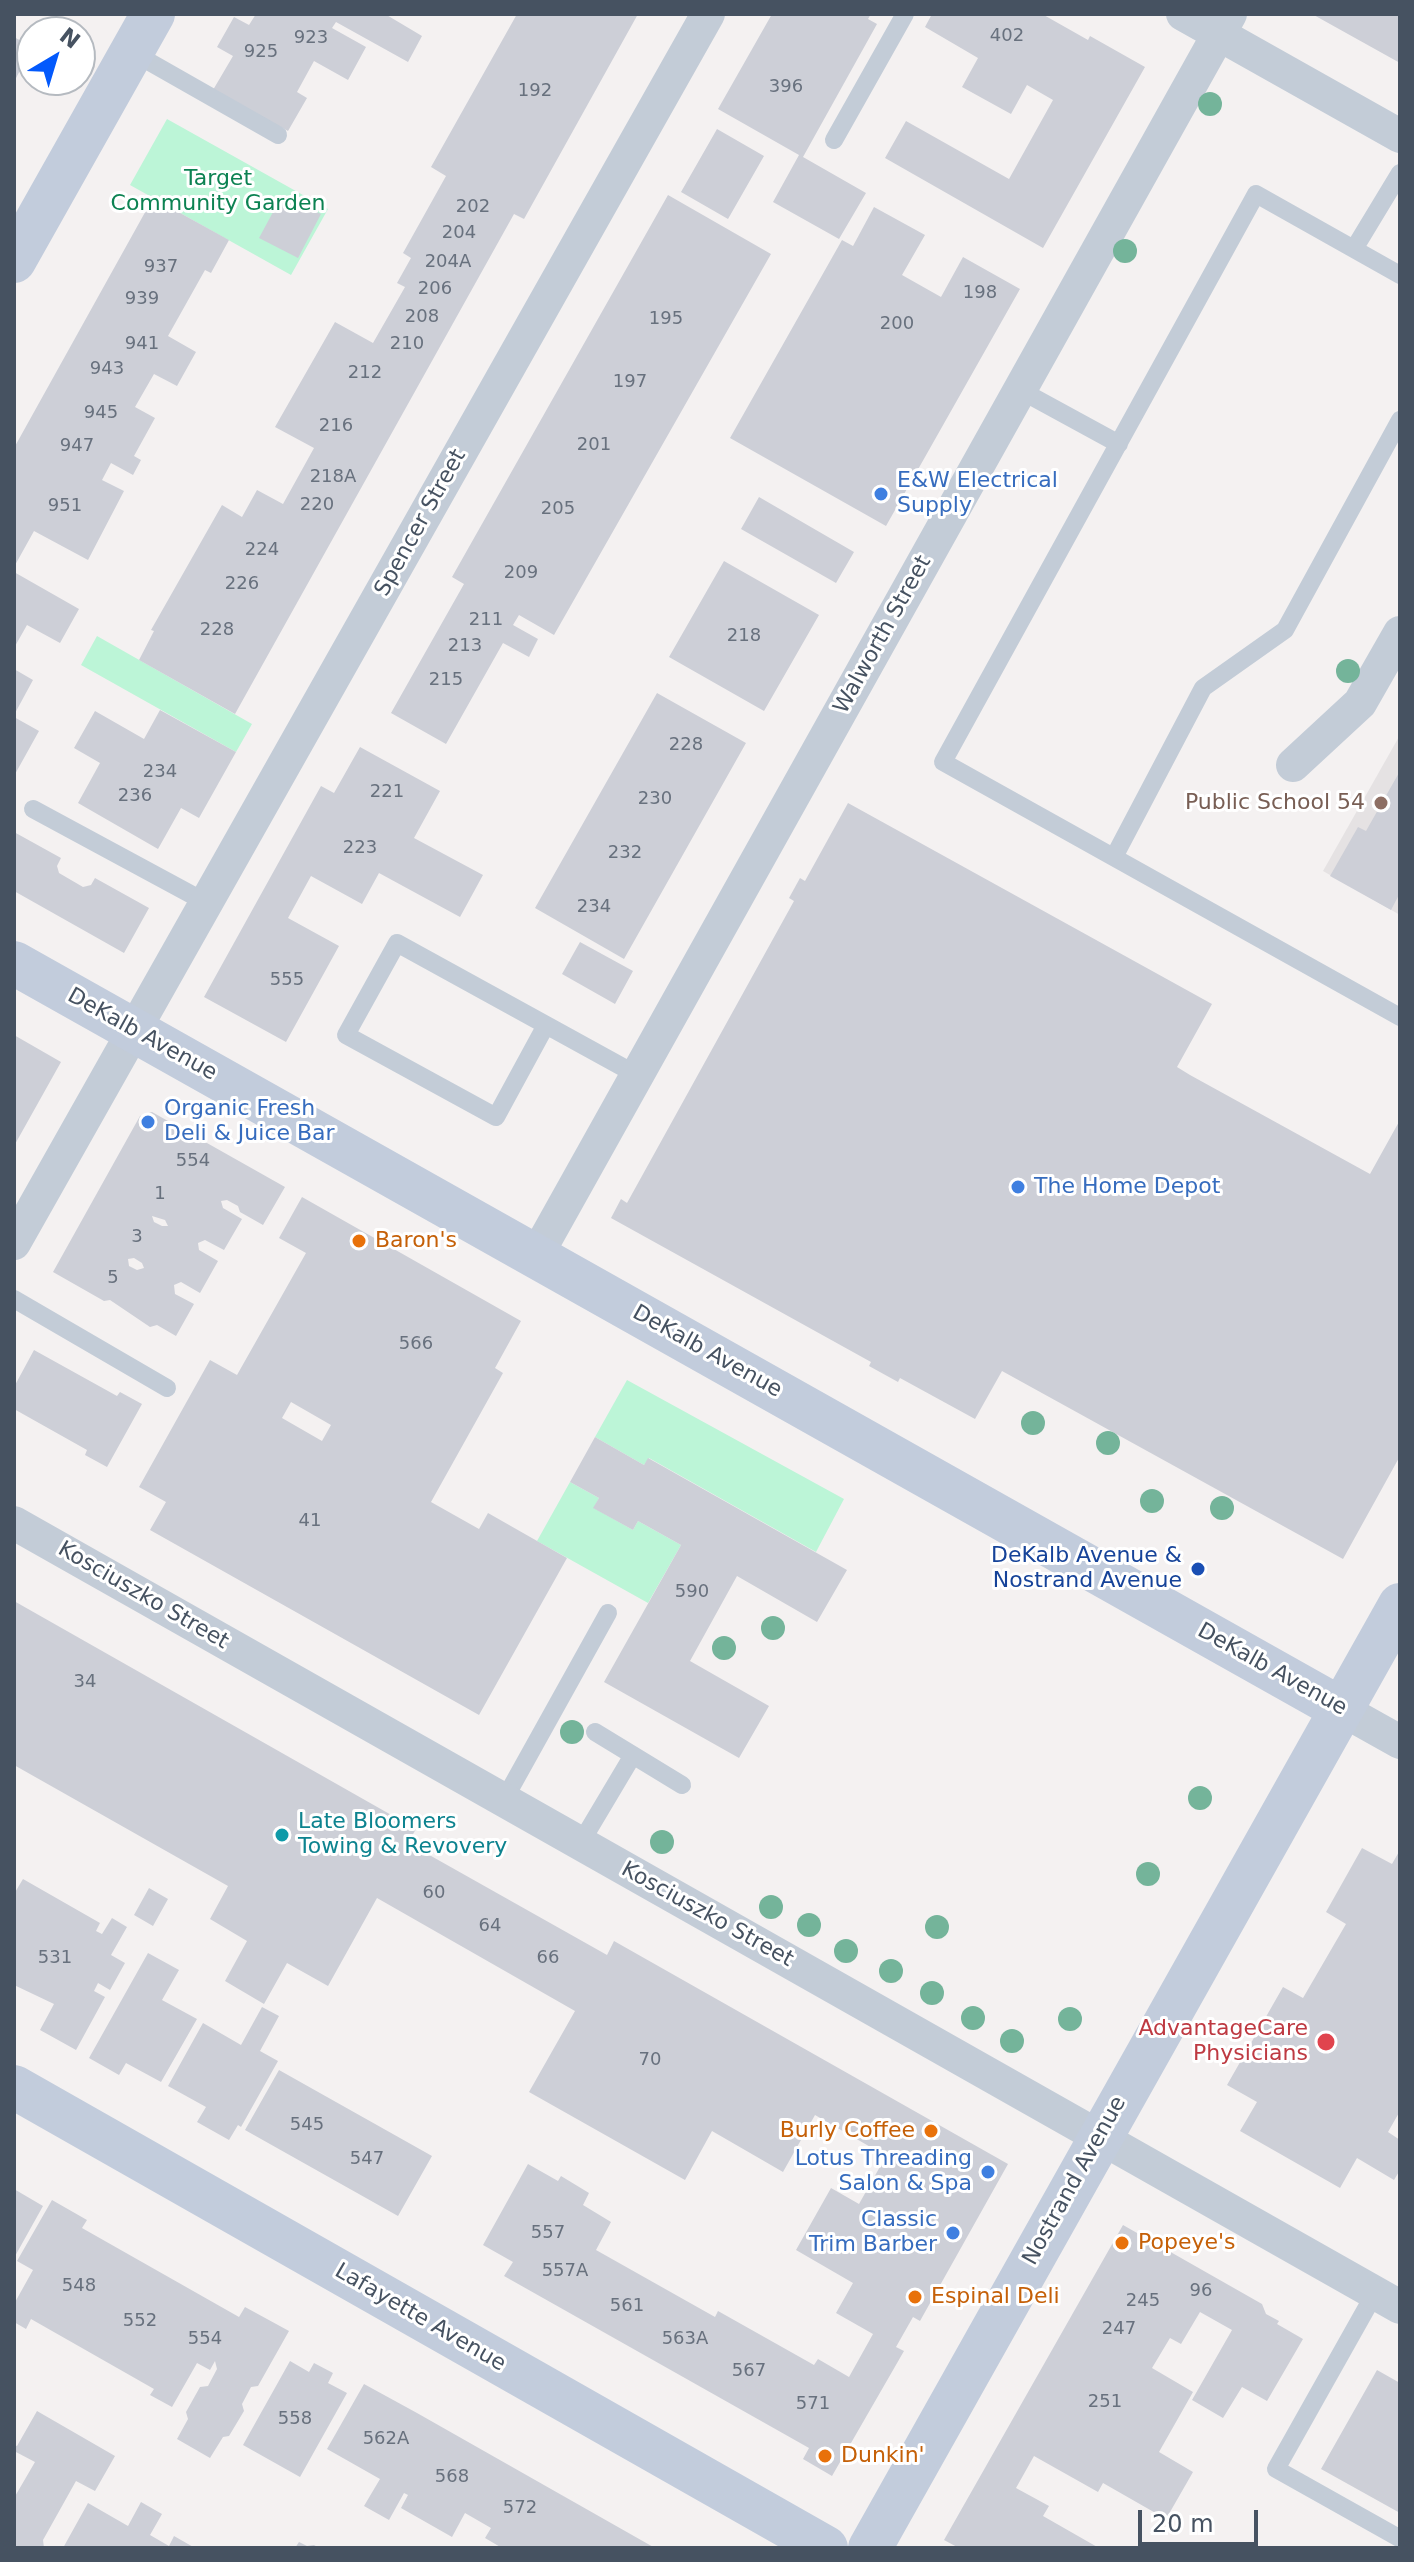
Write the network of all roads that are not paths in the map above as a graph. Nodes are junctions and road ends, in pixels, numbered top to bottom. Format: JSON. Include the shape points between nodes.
{"nodes":[{"id":1,"x":153,"y":14,"type":"edge"},
{"id":2,"x":708,"y":14,"type":"edge"},
{"id":3,"x":905,"y":14,"type":"edge"},
{"id":4,"x":1183,"y":14,"type":"edge"},
{"id":5,"x":1225,"y":24,"type":"edge"},
{"id":6,"x":132,"y":52,"type":"junction"},
{"id":7,"x":278,"y":135,"type":"dead end"},
{"id":8,"x":1400,"y":136,"type":"edge"},
{"id":9,"x":834,"y":140,"type":"dead end"},
{"id":10,"x":1400,"y":173,"type":"edge"},
{"id":11,"x":1354,"y":249,"type":"junction"},
{"id":12,"x":14,"y":261,"type":"edge"},
{"id":13,"x":1400,"y":275,"type":"edge"},
{"id":14,"x":1020,"y":390,"type":"junction"},
{"id":15,"x":1400,"y":420,"type":"edge"},
{"id":16,"x":1119,"y":444,"type":"junction"},
{"id":17,"x":1400,"y":633,"type":"edge"},
{"id":18,"x":1293,"y":765,"type":"dead end"},
{"id":19,"x":33,"y":809,"type":"dead end"},
{"id":20,"x":1114,"y":857,"type":"junction"},
{"id":21,"x":207,"y":903,"type":"junction"},
{"id":22,"x":14,"y":963,"type":"edge"},
{"id":23,"x":1400,"y":1017,"type":"edge"},
{"id":24,"x":546,"y":1025,"type":"junction"},
{"id":25,"x":135,"y":1032,"type":"junction"},
{"id":26,"x":637,"y":1075,"type":"junction"},
{"id":27,"x":14,"y":1243,"type":"edge"},
{"id":28,"x":536,"y":1256,"type":"junction"},
{"id":29,"x":14,"y":1299,"type":"edge"},
{"id":30,"x":167,"y":1388,"type":"dead end"},
{"id":31,"x":14,"y":1523,"type":"edge"},
{"id":32,"x":1400,"y":1605,"type":"edge"},
{"id":33,"x":608,"y":1613,"type":"dead end"},
{"id":34,"x":1341,"y":1709,"type":"junction"},
{"id":35,"x":595,"y":1732,"type":"dead end"},
{"id":36,"x":1400,"y":1742,"type":"edge"},
{"id":37,"x":633,"y":1755,"type":"junction"},
{"id":38,"x":682,"y":1785,"type":"dead end"},
{"id":39,"x":504,"y":1800,"type":"junction"},
{"id":40,"x":580,"y":1844,"type":"junction"},
{"id":41,"x":14,"y":2087,"type":"edge"},
{"id":42,"x":1100,"y":2137,"type":"junction"},
{"id":43,"x":1388,"y":2300,"type":"edge"},
{"id":44,"x":1399,"y":2538,"type":"edge"},
{"id":45,"x":826,"y":2548,"type":"edge"},
{"id":46,"x":870,"y":2548,"type":"edge"}],
"edges":[{"from":1,"to":6,"type":"main road"},
{"from":2,"to":21,"type":"street","name":"Spencer Street"},
{"from":3,"to":9,"type":"lane"},
{"from":4,"to":5,"type":"street"},
{"from":5,"to":8,"type":"street"},
{"from":5,"to":14,"type":"street","name":"Walworth Street"},
{"from":6,"to":7,"type":"lane"},
{"from":6,"to":12,"type":"main road"},
{"from":10,"to":11,"type":"lane"},
{"from":11,"to":13,"type":"lane"},
{"from":11,"to":16,"type":"lane","via":[[1256,194]]},
{"from":14,"to":16,"type":"lane"},
{"from":14,"to":26,"type":"street","name":"Walworth Street"},
{"from":15,"to":20,"type":"lane","via":[[1285,630],[1203,688]]},
{"from":16,"to":20,"type":"lane","via":[[943,762]]},
{"from":17,"to":18,"type":"street","via":[[1360,703]]},
{"from":19,"to":21,"type":"lane"},
{"from":20,"to":23,"type":"lane"},
{"from":21,"to":25,"type":"street","name":"Spencer Street"},
{"from":22,"to":25,"type":"main road","name":"DeKalb Avenue"},
{"from":24,"to":24,"type":"lane","via":[[397,943],[346,1035],[496,1117]]},
{"from":24,"to":26,"type":"lane"},
{"from":25,"to":27,"type":"street","name":"Spencer Street"},
{"from":25,"to":28,"type":"main road","name":"DeKalb Avenue"},
{"from":26,"to":28,"type":"street","name":"Walworth Street"},
{"from":28,"to":34,"type":"main road","name":"DeKalb Avenue"},
{"from":29,"to":30,"type":"lane"},
{"from":31,"to":39,"type":"street","name":"Kosciuszko Street"},
{"from":32,"to":34,"type":"main road","name":"Nostrand Avenue"},
{"from":33,"to":39,"type":"lane"},
{"from":34,"to":36,"type":"street","name":"DeKalb Avenue"},
{"from":34,"to":42,"type":"main road","name":"Nostrand Avenue"},
{"from":35,"to":37,"type":"lane"},
{"from":37,"to":38,"type":"lane"},
{"from":37,"to":40,"type":"lane"},
{"from":39,"to":40,"type":"street","name":"Kosciuszko Street"},
{"from":40,"to":42,"type":"street","name":"Kosciuszko Street"},
{"from":41,"to":45,"type":"main road","name":"Lafayette Avenue"},
{"from":42,"to":43,"type":"street","name":"Kosciuszko Street"},
{"from":42,"to":46,"type":"main road","name":"Nostrand Avenue"},
{"from":43,"to":44,"type":"lane","via":[[1276,2469]]}]}
